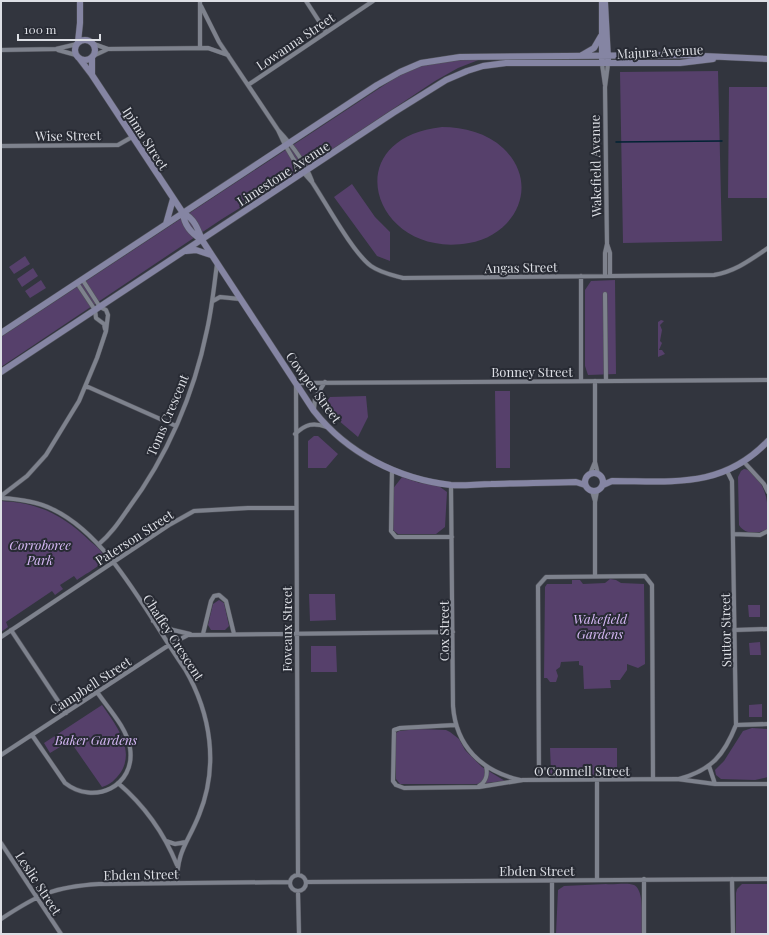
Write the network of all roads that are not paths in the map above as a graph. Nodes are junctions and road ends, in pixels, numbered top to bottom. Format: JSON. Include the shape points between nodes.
{"nodes":[{"id":1,"x":80,"y":1,"type":"edge"},
{"id":2,"x":200,"y":1,"type":"edge"},
{"id":3,"x":306,"y":1,"type":"edge"},
{"id":4,"x":373,"y":1,"type":"edge"},
{"id":5,"x":602,"y":1,"type":"edge"},
{"id":6,"x":605,"y":1,"type":"edge"},
{"id":7,"x":201,"y":6,"type":"junction"},
{"id":8,"x":80,"y":23,"type":"junction"},
{"id":9,"x":326,"y":32,"type":"junction"},
{"id":10,"x":602,"y":32,"type":"junction"},
{"id":11,"x":90,"y":42,"type":"junction"},
{"id":12,"x":77,"y":43,"type":"junction"},
{"id":13,"x":200,"y":48,"type":"junction"},
{"id":14,"x":108,"y":49,"type":"junction"},
{"id":15,"x":1,"y":50,"type":"edge"},
{"id":16,"x":56,"y":50,"type":"junction"},
{"id":17,"x":228,"y":55,"type":"junction"},
{"id":18,"x":643,"y":55,"type":"junction"},
{"id":19,"x":680,"y":55,"type":"junction"},
{"id":20,"x":77,"y":56,"type":"junction"},
{"id":21,"x":92,"y":56,"type":"junction"},
{"id":22,"x":578,"y":56,"type":"junction"},
{"id":23,"x":605,"y":56,"type":"junction"},
{"id":24,"x":719,"y":58,"type":"junction"},
{"id":25,"x":768,"y":59,"type":"edge"},
{"id":26,"x":680,"y":63,"type":"junction"},
{"id":27,"x":605,"y":64,"type":"junction"},
{"id":28,"x":643,"y":64,"type":"junction"},
{"id":29,"x":92,"y":75,"type":"junction"},
{"id":30,"x":248,"y":85,"type":"junction"},
{"id":31,"x":132,"y":137,"type":"junction"},
{"id":32,"x":287,"y":144,"type":"junction"},
{"id":33,"x":1,"y":146,"type":"edge"},
{"id":34,"x":305,"y":171,"type":"junction"},
{"id":35,"x":173,"y":199,"type":"junction"},
{"id":36,"x":183,"y":213,"type":"junction"},
{"id":37,"x":166,"y":224,"type":"junction"},
{"id":38,"x":202,"y":240,"type":"junction"},
{"id":39,"x":607,"y":244,"type":"junction"},
{"id":40,"x":768,"y":248,"type":"edge"},
{"id":41,"x":184,"y":251,"type":"junction"},
{"id":42,"x":211,"y":255,"type":"junction"},
{"id":43,"x":217,"y":264,"type":"junction"},
{"id":44,"x":581,"y":276,"type":"junction"},
{"id":45,"x":605,"y":276,"type":"junction"},
{"id":46,"x":610,"y":276,"type":"junction"},
{"id":47,"x":79,"y":281,"type":"junction"},
{"id":48,"x":605,"y":294,"type":"dead end"},
{"id":49,"x":240,"y":299,"type":"junction"},
{"id":50,"x":213,"y":301,"type":"junction"},
{"id":51,"x":97,"y":308,"type":"junction"},
{"id":52,"x":106,"y":331,"type":"junction"},
{"id":53,"x":1,"y":333,"type":"edge"},
{"id":54,"x":1,"y":372,"type":"edge"},
{"id":55,"x":768,"y":380,"type":"edge"},
{"id":56,"x":582,"y":381,"type":"junction"},
{"id":57,"x":594,"y":381,"type":"junction"},
{"id":58,"x":606,"y":381,"type":"junction"},
{"id":59,"x":325,"y":382,"type":"junction"},
{"id":60,"x":296,"y":383,"type":"junction"},
{"id":61,"x":86,"y":386,"type":"junction"},
{"id":62,"x":314,"y":411,"type":"junction"},
{"id":63,"x":176,"y":426,"type":"junction"},
{"id":64,"x":327,"y":428,"type":"junction"},
{"id":65,"x":295,"y":434,"type":"junction"},
{"id":66,"x":768,"y":441,"type":"edge"},
{"id":67,"x":595,"y":462,"type":"junction"},
{"id":68,"x":744,"y":462,"type":"junction"},
{"id":69,"x":392,"y":469,"type":"junction"},
{"id":70,"x":727,"y":471,"type":"junction"},
{"id":71,"x":588,"y":475,"type":"junction"},
{"id":72,"x":599,"y":475,"type":"junction"},
{"id":73,"x":612,"y":481,"type":"junction"},
{"id":74,"x":576,"y":482,"type":"junction"},
{"id":75,"x":451,"y":485,"type":"junction"},
{"id":76,"x":585,"y":485,"type":"junction"},
{"id":77,"x":603,"y":485,"type":"junction"},
{"id":78,"x":594,"y":491,"type":"junction"},
{"id":79,"x":768,"y":492,"type":"edge"},
{"id":80,"x":1,"y":497,"type":"edge"},
{"id":81,"x":296,"y":508,"type":"junction"},
{"id":82,"x":768,"y":531,"type":"edge"},
{"id":83,"x":733,"y":534,"type":"junction"},
{"id":84,"x":452,"y":537,"type":"junction"},
{"id":85,"x":99,"y":544,"type":"junction"},
{"id":86,"x":113,"y":561,"type":"junction"},
{"id":87,"x":595,"y":576,"type":"junction"},
{"id":88,"x":153,"y":621,"type":"junction"},
{"id":89,"x":768,"y":629,"type":"edge"},
{"id":90,"x":11,"y":630,"type":"junction"},
{"id":91,"x":735,"y":630,"type":"junction"},
{"id":92,"x":453,"y":632,"type":"junction"},
{"id":93,"x":296,"y":633,"type":"junction"},
{"id":94,"x":203,"y":634,"type":"junction"},
{"id":95,"x":234,"y":634,"type":"junction"},
{"id":96,"x":192,"y":635,"type":"junction"},
{"id":97,"x":1,"y":637,"type":"edge"},
{"id":98,"x":168,"y":645,"type":"junction"},
{"id":99,"x":97,"y":692,"type":"junction"},
{"id":100,"x":66,"y":713,"type":"junction"},
{"id":101,"x":768,"y":724,"type":"edge"},
{"id":102,"x":455,"y":725,"type":"junction"},
{"id":103,"x":736,"y":725,"type":"junction"},
{"id":104,"x":32,"y":735,"type":"junction"},
{"id":105,"x":1,"y":755,"type":"edge"},
{"id":106,"x":486,"y":766,"type":"junction"},
{"id":107,"x":709,"y":766,"type":"junction"},
{"id":108,"x":653,"y":779,"type":"junction"},
{"id":109,"x":677,"y":779,"type":"junction"},
{"id":110,"x":523,"y":780,"type":"junction"},
{"id":111,"x":539,"y":780,"type":"junction"},
{"id":112,"x":597,"y":780,"type":"junction"},
{"id":113,"x":118,"y":783,"type":"junction"},
{"id":114,"x":714,"y":784,"type":"junction"},
{"id":115,"x":768,"y":784,"type":"edge"},
{"id":116,"x":479,"y":787,"type":"junction"},
{"id":117,"x":166,"y":841,"type":"junction"},
{"id":118,"x":186,"y":842,"type":"junction"},
{"id":119,"x":1,"y":843,"type":"edge"},
{"id":120,"x":177,"y":865,"type":"junction"},
{"id":121,"x":298,"y":875,"type":"junction"},
{"id":122,"x":644,"y":879,"type":"junction"},
{"id":123,"x":732,"y":879,"type":"junction"},
{"id":124,"x":768,"y":879,"type":"edge"},
{"id":125,"x":552,"y":880,"type":"junction"},
{"id":126,"x":597,"y":880,"type":"junction"},
{"id":127,"x":290,"y":882,"type":"junction"},
{"id":128,"x":306,"y":882,"type":"junction"},
{"id":129,"x":176,"y":883,"type":"junction"},
{"id":130,"x":298,"y":890,"type":"junction"},
{"id":131,"x":36,"y":897,"type":"junction"},
{"id":132,"x":1,"y":919,"type":"edge"},
{"id":133,"x":61,"y":934,"type":"edge"},
{"id":134,"x":299,"y":934,"type":"edge"},
{"id":135,"x":552,"y":934,"type":"edge"},
{"id":136,"x":644,"y":934,"type":"edge"},
{"id":137,"x":733,"y":934,"type":"edge"}],
"edges":[{"from":1,"to":8,"type":"main road"},
{"from":2,"to":7,"type":"street"},
{"from":3,"to":9,"type":"street"},
{"from":4,"to":9,"type":"street","name":"Lowanna Street"},
{"from":5,"to":10,"type":"main road","name":"Wakefield Avenue"},
{"from":6,"to":23,"type":"main road","name":"Wakefield Avenue"},
{"from":7,"to":13,"type":"street"},
{"from":7,"to":17,"type":"street","name":"Angas Street"},
{"from":8,"to":11,"type":"main road"},
{"from":8,"to":12,"type":"main road"},
{"from":9,"to":30,"type":"street","name":"Lowanna Street"},
{"from":10,"to":22,"type":"main road","via":[[594,48]]},
{"from":10,"to":23,"type":"main road","name":"Wakefield Avenue"},
{"from":11,"to":12,"type":"main road"},
{"from":11,"to":14,"type":"street"},
{"from":11,"to":21,"type":"main road","via":[[94,47]]},
{"from":12,"to":16,"type":"street"},
{"from":12,"to":20,"type":"main road"},
{"from":13,"to":14,"type":"street"},
{"from":13,"to":17,"type":"street"},
{"from":14,"to":21,"type":"street"},
{"from":15,"to":16,"type":"street"},
{"from":16,"to":20,"type":"street"},
{"from":17,"to":30,"type":"street","name":"Angas Street"},
{"from":18,"to":19,"type":"main road","name":"Majura Avenue"},
{"from":18,"to":23,"type":"main road","name":"Majura Avenue"},
{"from":18,"to":28,"type":"main road"},
{"from":19,"to":24,"type":"main road","name":"Majura Avenue"},
{"from":19,"to":26,"type":"main road"},
{"from":20,"to":21,"type":"main road","via":[[84,60]]},
{"from":20,"to":29,"type":"main road","name":"Ipima Street"},
{"from":21,"to":29,"type":"main road"},
{"from":22,"to":23,"type":"main road","name":"Limestone Avenue"},
{"from":22,"to":32,"type":"main road","name":"Limestone Avenue","via":[[460,57],[421,64],[377,85]]},
{"from":23,"to":27,"type":"main road","name":"Wakefield Avenue"},
{"from":24,"to":25,"type":"main road","name":"Majura Avenue"},
{"from":24,"to":26,"type":"main road","name":"Majura Avenue"},
{"from":26,"to":28,"type":"main road","name":"Majura Avenue"},
{"from":27,"to":28,"type":"main road","name":"Majura Avenue"},
{"from":27,"to":34,"type":"main road","name":"Limestone Avenue","via":[[506,63],[467,70],[430,90]]},
{"from":27,"to":39,"type":"street","name":"Wakefield Avenue"},
{"from":29,"to":31,"type":"main road","name":"Ipima Street"},
{"from":30,"to":32,"type":"street","name":"Angas Street"},
{"from":31,"to":33,"type":"street","name":"Wise Street","via":[[118,145]]},
{"from":31,"to":35,"type":"main road","name":"Ipima Street"},
{"from":32,"to":34,"type":"street","name":"Angas Street"},
{"from":32,"to":36,"type":"main road","name":"Limestone Avenue"},
{"from":34,"to":38,"type":"main road","name":"Limestone Avenue"},
{"from":34,"to":44,"type":"street","name":"Angas Street","via":[[357,251],[370,265],[387,274],[403,278]]},
{"from":35,"to":36,"type":"main road","name":"Ipima Street"},
{"from":35,"to":37,"type":"main road"},
{"from":36,"to":37,"type":"main road","name":"Limestone Avenue"},
{"from":36,"to":38,"type":"main road","name":"Ipima Street","via":[[190,216]]},
{"from":37,"to":47,"type":"main road","name":"Limestone Avenue"},
{"from":38,"to":41,"type":"main road","name":"Limestone Avenue"},
{"from":38,"to":42,"type":"main road","name":"Cowper Street"},
{"from":39,"to":45,"type":"street","name":"Wakefield Avenue"},
{"from":39,"to":46,"type":"street","name":"Wakefield Avenue","via":[[610,253]]},
{"from":40,"to":46,"type":"street","name":"Angas Street","via":[[748,263],[725,273]]},
{"from":41,"to":42,"type":"main road","via":[[196,250]]},
{"from":41,"to":51,"type":"main road","name":"Limestone Avenue"},
{"from":42,"to":43,"type":"main road","name":"Cowper Street"},
{"from":43,"to":49,"type":"main road","name":"Cowper Street"},
{"from":43,"to":50,"type":"street","name":"Toms Crescent"},
{"from":44,"to":45,"type":"street","name":"Angas Street"},
{"from":44,"to":56,"type":"street"},
{"from":45,"to":46,"type":"street","name":"Angas Street"},
{"from":47,"to":51,"type":"street"},
{"from":47,"to":53,"type":"main road","name":"Limestone Avenue"},
{"from":48,"to":58,"type":"street"},
{"from":49,"to":50,"type":"street","via":[[220,297]]},
{"from":49,"to":60,"type":"main road","name":"Cowper Street"},
{"from":50,"to":63,"type":"street","name":"Toms Crescent","via":[[201,356]]},
{"from":51,"to":52,"type":"street","via":[[96,318],[104,324]]},
{"from":51,"to":52,"type":"street","via":[[108,313]]},
{"from":51,"to":54,"type":"main road","name":"Limestone Avenue"},
{"from":52,"to":61,"type":"street"},
{"from":55,"to":58,"type":"street","name":"Bonney Street"},
{"from":56,"to":57,"type":"street","name":"Bonney Street"},
{"from":56,"to":59,"type":"street","name":"Bonney Street"},
{"from":57,"to":58,"type":"street","name":"Bonney Street"},
{"from":57,"to":67,"type":"street"},
{"from":59,"to":60,"type":"street","name":"Bonney Street"},
{"from":59,"to":62,"type":"street","via":[[315,398]]},
{"from":60,"to":62,"type":"main road","name":"Cowper Street"},
{"from":60,"to":65,"type":"street","name":"Foveaux Street"},
{"from":61,"to":63,"type":"street"},
{"from":61,"to":80,"type":"street","via":[[64,428],[46,455],[27,476]]},
{"from":62,"to":64,"type":"main road","name":"Cowper Street"},
{"from":63,"to":85,"type":"street","name":"Toms Crescent","via":[[169,444],[140,494],[110,534]]},
{"from":64,"to":65,"type":"street","via":[[310,424]]},
{"from":64,"to":69,"type":"main road","name":"Cowper Street","via":[[368,458]]},
{"from":65,"to":81,"type":"street","name":"Foveaux Street"},
{"from":66,"to":68,"type":"main road"},
{"from":67,"to":71,"type":"street"},
{"from":67,"to":72,"type":"street"},
{"from":68,"to":70,"type":"main road"},
{"from":68,"to":79,"type":"street"},
{"from":69,"to":75,"type":"main road","name":"Cowper Street"},
{"from":69,"to":84,"type":"street","via":[[391,531],[396,537]]},
{"from":70,"to":73,"type":"main road","via":[[706,479],[685,481]]},
{"from":70,"to":83,"type":"street","name":"Suttor Street","via":[[732,481]]},
{"from":71,"to":72,"type":"main road"},
{"from":71,"to":74,"type":"main road","name":"Cowper Street"},
{"from":71,"to":76,"type":"main road"},
{"from":72,"to":73,"type":"main road"},
{"from":72,"to":77,"type":"main road"},
{"from":73,"to":77,"type":"main road"},
{"from":74,"to":75,"type":"main road","name":"Cowper Street"},
{"from":74,"to":76,"type":"main road","name":"Cowper Street"},
{"from":75,"to":84,"type":"street","name":"Cox Street"},
{"from":76,"to":78,"type":"main road"},
{"from":77,"to":78,"type":"main road"},
{"from":78,"to":87,"type":"street"},
{"from":80,"to":85,"type":"street","via":[[21,499],[52,509],[73,522]]},
{"from":81,"to":86,"type":"street","name":"Paterson Street","via":[[194,511]]},
{"from":81,"to":93,"type":"street","name":"Foveaux Street"},
{"from":82,"to":83,"type":"street","via":[[760,535]]},
{"from":83,"to":91,"type":"street","name":"Suttor Street"},
{"from":84,"to":92,"type":"street","name":"Cox Street"},
{"from":85,"to":86,"type":"street"},
{"from":86,"to":88,"type":"street","name":"Chaffey Crescent"},
{"from":86,"to":90,"type":"street","name":"Paterson Street"},
{"from":87,"to":108,"type":"street","via":[[645,576],[652,585]]},
{"from":87,"to":111,"type":"street","via":[[546,577],[538,586]]},
{"from":88,"to":96,"type":"street","name":"Campbell Street"},
{"from":88,"to":98,"type":"street","name":"Chaffey Crescent"},
{"from":89,"to":91,"type":"street"},
{"from":90,"to":97,"type":"street","name":"Paterson Street"},
{"from":90,"to":100,"type":"street"},
{"from":91,"to":103,"type":"street","name":"Suttor Street"},
{"from":92,"to":93,"type":"street","name":"Campbell Street"},
{"from":92,"to":102,"type":"street","name":"Cox Street"},
{"from":93,"to":95,"type":"street","name":"Campbell Street"},
{"from":93,"to":121,"type":"street","name":"Foveaux Street"},
{"from":94,"to":95,"type":"street","name":"Campbell Street"},
{"from":94,"to":95,"type":"street","via":[[211,601],[214,596],[219,595],[226,601]]},
{"from":94,"to":96,"type":"street","name":"Campbell Street"},
{"from":96,"to":98,"type":"street","name":"Campbell Street"},
{"from":98,"to":99,"type":"street","name":"Campbell Street"},
{"from":98,"to":118,"type":"street","name":"Chaffey Crescent","via":[[197,690],[206,716],[210,746],[206,794],[200,814]]},
{"from":99,"to":100,"type":"street","name":"Campbell Street"},
{"from":99,"to":113,"type":"street","via":[[130,745],[129,766]]},
{"from":100,"to":104,"type":"street","name":"Campbell Street"},
{"from":101,"to":103,"type":"street"},
{"from":102,"to":106,"type":"street","name":"Cox Street","via":[[464,744]]},
{"from":102,"to":116,"type":"street","name":"O'Connell Street","via":[[394,730],[394,781],[396,785],[404,788]]},
{"from":103,"to":107,"type":"street","name":"Suttor Street","via":[[720,756]]},
{"from":104,"to":105,"type":"street","name":"Campbell Street"},
{"from":104,"to":113,"type":"street","via":[[65,783],[73,789],[87,794],[97,793]]},
{"from":106,"to":110,"type":"street","name":"Cox Street","via":[[506,777]]},
{"from":106,"to":116,"type":"street","via":[[486,778]]},
{"from":107,"to":109,"type":"street","name":"Suttor Street","via":[[695,774]]},
{"from":107,"to":114,"type":"street"},
{"from":108,"to":109,"type":"street","name":"O'Connell Street"},
{"from":108,"to":112,"type":"street","name":"O'Connell Street"},
{"from":109,"to":114,"type":"street","name":"O'Connell Street"},
{"from":110,"to":111,"type":"street","name":"O'Connell Street"},
{"from":110,"to":116,"type":"street","name":"O'Connell Street"},
{"from":111,"to":112,"type":"street","name":"O'Connell Street"},
{"from":112,"to":126,"type":"street"},
{"from":113,"to":117,"type":"street","via":[[145,810]]},
{"from":114,"to":115,"type":"street","name":"O'Connell Street"},
{"from":117,"to":118,"type":"street","via":[[175,844]]},
{"from":117,"to":120,"type":"street"},
{"from":118,"to":120,"type":"street","name":"Chaffey Crescent"},
{"from":119,"to":131,"type":"street","name":"Leslie Street"},
{"from":120,"to":129,"type":"street"},
{"from":121,"to":127,"type":"street","via":[[293,876]]},
{"from":121,"to":128,"type":"street"},
{"from":122,"to":123,"type":"street","name":"Ebden Street"},
{"from":122,"to":126,"type":"street","name":"Ebden Street"},
{"from":122,"to":136,"type":"street"},
{"from":123,"to":124,"type":"street","name":"Ebden Street"},
{"from":123,"to":137,"type":"street"},
{"from":125,"to":126,"type":"street","name":"Ebden Street"},
{"from":125,"to":128,"type":"street","name":"Ebden Street"},
{"from":125,"to":135,"type":"street"},
{"from":127,"to":129,"type":"street","name":"Ebden Street"},
{"from":127,"to":130,"type":"street","via":[[294,889]]},
{"from":128,"to":130,"type":"street","via":[[304,887]]},
{"from":129,"to":131,"type":"street","name":"Ebden Street","via":[[71,886]]},
{"from":130,"to":134,"type":"street"},
{"from":131,"to":132,"type":"street","name":"Ebden Street"},
{"from":131,"to":133,"type":"street","name":"Leslie Street"}]}
